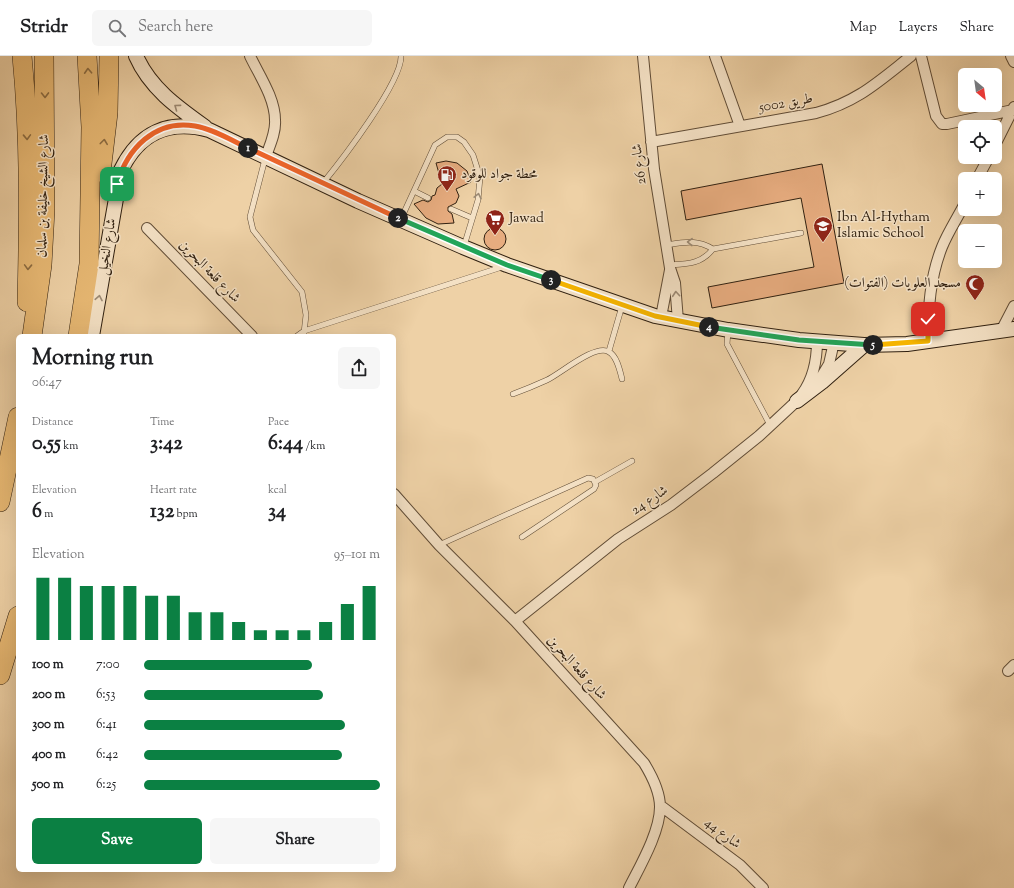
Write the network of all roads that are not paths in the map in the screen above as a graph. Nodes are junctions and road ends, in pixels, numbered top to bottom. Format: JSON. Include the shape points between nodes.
{"nodes":[{"id":1,"x":22,"y":56,"type":"edge"},
{"id":2,"x":44,"y":56,"type":"edge"},
{"id":3,"x":87,"y":56,"type":"edge"},
{"id":4,"x":109,"y":56,"type":"edge"},
{"id":5,"x":136,"y":56,"type":"edge"},
{"id":6,"x":250,"y":56,"type":"edge"},
{"id":7,"x":401,"y":56,"type":"edge"},
{"id":8,"x":643,"y":56,"type":"edge"},
{"id":9,"x":716,"y":56,"type":"edge"},
{"id":10,"x":911,"y":56,"type":"edge"},
{"id":11,"x":921,"y":56,"type":"edge"},
{"id":12,"x":1011,"y":56,"type":"edge"},
{"id":13,"x":1014,"y":62,"type":"edge"},
{"id":14,"x":1013,"y":109,"type":"edge"},
{"id":15,"x":740,"y":126,"type":"junction"},
{"id":16,"x":209,"y":130,"type":"junction"},
{"id":17,"x":1002,"y":131,"type":"edge"},
{"id":18,"x":651,"y":142,"type":"junction"},
{"id":19,"x":266,"y":156,"type":"junction"},
{"id":20,"x":322,"y":184,"type":"junction"},
{"id":21,"x":414,"y":191,"type":"junction"},
{"id":22,"x":428,"y":198,"type":"dead end"},
{"id":23,"x":451,"y":208,"type":"dead end"},
{"id":24,"x":958,"y":216,"type":"edge"},
{"id":25,"x":472,"y":218,"type":"junction"},
{"id":26,"x":401,"y":220,"type":"junction"},
{"id":27,"x":147,"y":228,"type":"dead end"},
{"id":28,"x":801,"y":233,"type":"dead end"},
{"id":29,"x":666,"y":244,"type":"junction"},
{"id":30,"x":463,"y":247,"type":"junction"},
{"id":31,"x":713,"y":249,"type":"junction"},
{"id":32,"x":89,"y":264,"type":"junction"},
{"id":33,"x":507,"y":265,"type":"junction"},
{"id":34,"x":670,"y":266,"type":"junction"},
{"id":35,"x":623,"y":304,"type":"junction"},
{"id":36,"x":1014,"y":306,"type":"edge"},
{"id":37,"x":661,"y":317,"type":"junction"},
{"id":38,"x":678,"y":321,"type":"junction"},
{"id":39,"x":728,"y":330,"type":"junction"},
{"id":40,"x":1008,"y":330,"type":"edge"},
{"id":41,"x":26,"y":334,"type":"edge"},
{"id":42,"x":32,"y":334,"type":"edge"},
{"id":43,"x":78,"y":334,"type":"edge"},
{"id":44,"x":92,"y":334,"type":"edge"},
{"id":45,"x":250,"y":334,"type":"edge"},
{"id":46,"x":304,"y":334,"type":"edge"},
{"id":47,"x":817,"y":341,"type":"junction"},
{"id":48,"x":928,"y":341,"type":"junction"},
{"id":49,"x":834,"y":342,"type":"junction"},
{"id":50,"x":864,"y":345,"type":"junction"},
{"id":51,"x":609,"y":351,"type":"junction"},
{"id":52,"x":622,"y":379,"type":"dead end"},
{"id":53,"x":513,"y":394,"type":"dead end"},
{"id":54,"x":797,"y":401,"type":"junction"},
{"id":55,"x":770,"y":425,"type":"junction"},
{"id":56,"x":16,"y":426,"type":"edge"},
{"id":57,"x":632,"y":461,"type":"dead end"},
{"id":58,"x":595,"y":482,"type":"junction"},
{"id":59,"x":396,"y":496,"type":"edge"},
{"id":60,"x":0,"y":502,"type":"edge"},
{"id":61,"x":522,"y":537,"type":"dead end"},
{"id":62,"x":439,"y":545,"type":"junction"},
{"id":63,"x":515,"y":621,"type":"junction"},
{"id":64,"x":16,"y":623,"type":"edge"},
{"id":65,"x":0,"y":675,"type":"edge"},
{"id":66,"x":660,"y":806,"type":"junction"},
{"id":67,"x":629,"y":888,"type":"edge"},
{"id":68,"x":763,"y":888,"type":"edge"}],
"edges":[{"from":1,"to":41,"type":"highway","one_way":true,"via":[[26,91],[30,212]]},
{"from":2,"to":42,"type":"highway","name":"شارع الشيخ خليفة بن سلمان","one_way":true,"via":[[45,210],[42,265]]},
{"from":32,"to":3,"type":"highway","one_way":true,"via":[[91,127]]},
{"from":32,"to":4,"type":"highway","one_way":true,"via":[[108,113]]},
{"from":16,"to":5,"type":"street","name":"شارع النخيل","one_way":true,"via":[[171,103],[153,85]]},
{"from":6,"to":19,"type":"street","via":[[274,107],[274,133]]},
{"from":7,"to":20,"type":"lane","via":[[390,87],[352,146]]},
{"from":8,"to":18,"type":"street","name":"شارع 26"},
{"from":9,"to":15,"type":"street"},
{"from":10,"to":15,"type":"street","name":"طريق 5002","via":[[869,90],[835,108]]},
{"from":11,"to":14,"type":"street","via":[[936,116],[942,124]]},
{"from":12,"to":13,"type":"street"},
{"from":14,"to":17,"type":"street"},
{"from":15,"to":18,"type":"street","name":"طريق 5002"},
{"from":16,"to":19,"type":"street","name":"شارع النخيل"},
{"from":44,"to":16,"type":"street","name":"شارع النخيل","one_way":true,"via":[[117,184],[128,157],[149,135],[163,129],[194,126]]},
{"from":18,"to":29,"type":"street","name":"شارع 26"},
{"from":19,"to":20,"type":"street","name":"شارع النخيل"},
{"from":19,"to":46,"type":"lane","via":[[250,217],[253,230],[302,292],[306,316]]},
{"from":20,"to":26,"type":"street","name":"شارع النخيل"},
{"from":21,"to":22,"type":"lane"},
{"from":25,"to":21,"type":"lane","one_way":true,"via":[[480,189],[480,177],[473,155],[461,139],[447,137],[438,141]]},
{"from":21,"to":26,"type":"lane"},
{"from":23,"to":25,"type":"lane"},
{"from":24,"to":48,"type":"street","via":[[937,264],[929,300]]},
{"from":25,"to":30,"type":"lane"},
{"from":26,"to":30,"type":"street","name":"شارع النخيل"},
{"from":27,"to":45,"type":"street","name":"شارع قلعة البحرين"},
{"from":28,"to":31,"type":"lane"},
{"from":31,"to":29,"type":"lane","one_way":true,"via":[[692,241]]},
{"from":29,"to":34,"type":"street","name":"شارع 26"},
{"from":30,"to":33,"type":"street","name":"شارع النخيل"},
{"from":31,"to":34,"type":"lane","via":[[697,262]]},
{"from":32,"to":43,"type":"highway"},
{"from":33,"to":35,"type":"street","name":"شارع النخيل"},
{"from":33,"to":46,"type":"lane"},
{"from":34,"to":37,"type":"street","name":"شارع 26"},
{"from":38,"to":34,"type":"street","name":"شارع 26","one_way":true,"via":[[675,283]]},
{"from":35,"to":37,"type":"street","name":"شارع النخيل"},
{"from":35,"to":51,"type":"lane"},
{"from":36,"to":40,"type":"street"},
{"from":37,"to":38,"type":"street","name":"شارع النخيل"},
{"from":38,"to":39,"type":"street","name":"شارع النخيل"},
{"from":39,"to":47,"type":"street","name":"شارع النخيل"},
{"from":39,"to":55,"type":"lane","via":[[727,344]]},
{"from":40,"to":48,"type":"street","name":"شارع النخيل"},
{"from":47,"to":49,"type":"street","name":"شارع النخيل"},
{"from":47,"to":54,"type":"street","name":"شارع 24","via":[[817,354],[810,379]]},
{"from":48,"to":50,"type":"street","name":"شارع النخيل"},
{"from":49,"to":50,"type":"street","name":"شارع النخيل"},
{"from":49,"to":54,"type":"street","name":"شارع 24","via":[[825,372]]},
{"from":50,"to":54,"type":"street"},
{"from":51,"to":52,"type":"lane","via":[[615,359]]},
{"from":51,"to":53,"type":"lane","via":[[600,350],[591,354],[547,380]]},
{"from":54,"to":55,"type":"street","name":"شارع 24"},
{"from":55,"to":63,"type":"street","name":"شارع 24","via":[[713,473],[671,505],[618,539]]},
{"from":56,"to":60,"type":"highway"},
{"from":57,"to":58,"type":"lane"},
{"from":58,"to":61,"type":"lane","via":[[594,489]]},
{"from":58,"to":62,"type":"lane","via":[[588,478]]},
{"from":59,"to":62,"type":"street","name":"شارع قلعة البحرين"},
{"from":62,"to":63,"type":"street","name":"شارع قلعة البحرين"},
{"from":63,"to":66,"type":"street","name":"شارع قلعة البحرين","via":[[644,763],[656,788]]},
{"from":64,"to":65,"type":"highway"},
{"from":66,"to":67,"type":"street","name":"شارع قلعة البحرين","via":[[653,836]]},
{"from":66,"to":68,"type":"street","name":"شارع 44","via":[[740,865]]}]}
